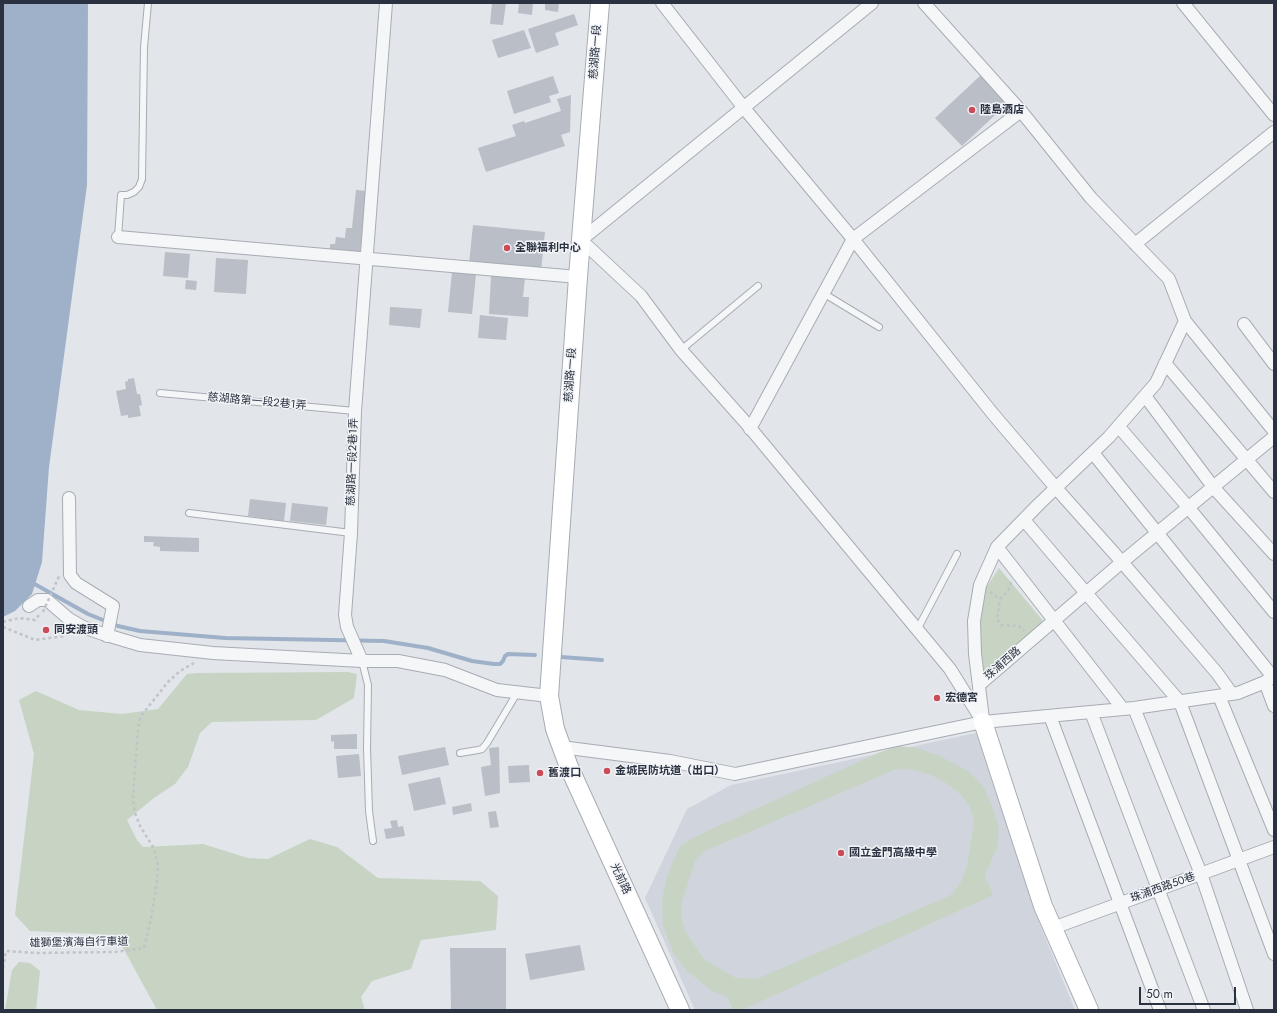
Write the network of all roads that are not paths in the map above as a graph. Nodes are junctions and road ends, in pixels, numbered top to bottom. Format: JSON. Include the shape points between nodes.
{"nodes":[{"id":1,"x":148,"y":3,"type":"edge"},
{"id":2,"x":386,"y":3,"type":"edge"},
{"id":3,"x":600,"y":3,"type":"edge"},
{"id":4,"x":662,"y":3,"type":"edge"},
{"id":5,"x":872,"y":3,"type":"edge"},
{"id":6,"x":924,"y":3,"type":"edge"},
{"id":7,"x":1183,"y":3,"type":"edge"},
{"id":8,"x":744,"y":108,"type":"junction"},
{"id":9,"x":1020,"y":111,"type":"junction"},
{"id":10,"x":1274,"y":115,"type":"edge"},
{"id":11,"x":1274,"y":132,"type":"edge"},
{"id":12,"x":118,"y":237,"type":"joint"},
{"id":13,"x":853,"y":239,"type":"junction"},
{"id":14,"x":581,"y":240,"type":"junction"},
{"id":15,"x":1135,"y":244,"type":"junction"},
{"id":16,"x":368,"y":260,"type":"junction"},
{"id":17,"x":578,"y":277,"type":"junction"},
{"id":18,"x":758,"y":286,"type":"dead end"},
{"id":19,"x":824,"y":293,"type":"junction"},
{"id":20,"x":1185,"y":321,"type":"junction"},
{"id":21,"x":1244,"y":324,"type":"dead end"},
{"id":22,"x":879,"y":327,"type":"dead end"},
{"id":23,"x":681,"y":350,"type":"junction"},
{"id":24,"x":1166,"y":363,"type":"junction"},
{"id":25,"x":1274,"y":364,"type":"edge"},
{"id":26,"x":160,"y":393,"type":"dead end"},
{"id":27,"x":1145,"y":396,"type":"junction"},
{"id":28,"x":355,"y":411,"type":"junction"},
{"id":29,"x":1119,"y":427,"type":"junction"},
{"id":30,"x":750,"y":429,"type":"junction"},
{"id":31,"x":1274,"y":431,"type":"edge"},
{"id":32,"x":1274,"y":437,"type":"edge"},
{"id":33,"x":1093,"y":453,"type":"junction"},
{"id":34,"x":1246,"y":459,"type":"junction"},
{"id":35,"x":1056,"y":488,"type":"junction"},
{"id":36,"x":1214,"y":488,"type":"junction"},
{"id":37,"x":1274,"y":492,"type":"edge"},
{"id":38,"x":69,"y":498,"type":"dead end"},
{"id":39,"x":1188,"y":507,"type":"junction"},
{"id":40,"x":189,"y":513,"type":"dead end"},
{"id":41,"x":1024,"y":520,"type":"junction"},
{"id":42,"x":350,"y":533,"type":"junction"},
{"id":43,"x":1157,"y":533,"type":"junction"},
{"id":44,"x":997,"y":547,"type":"junction"},
{"id":45,"x":957,"y":554,"type":"dead end"},
{"id":46,"x":1274,"y":554,"type":"edge"},
{"id":47,"x":1122,"y":562,"type":"junction"},
{"id":48,"x":1086,"y":593,"type":"junction"},
{"id":49,"x":29,"y":606,"type":"dead end"},
{"id":50,"x":1274,"y":612,"type":"edge"},
{"id":51,"x":1053,"y":621,"type":"junction"},
{"id":52,"x":917,"y":630,"type":"junction"},
{"id":53,"x":108,"y":634,"type":"junction"},
{"id":54,"x":359,"y":656,"type":"junction"},
{"id":55,"x":1270,"y":678,"type":"edge"},
{"id":56,"x":978,"y":685,"type":"junction"},
{"id":57,"x":517,"y":693,"type":"junction"},
{"id":58,"x":1232,"y":694,"type":"junction"},
{"id":59,"x":549,"y":696,"type":"junction"},
{"id":60,"x":1220,"y":696,"type":"junction"},
{"id":61,"x":1180,"y":702,"type":"junction"},
{"id":62,"x":1273,"y":702,"type":"edge"},
{"id":63,"x":1128,"y":709,"type":"junction"},
{"id":64,"x":1091,"y":712,"type":"junction"},
{"id":65,"x":1050,"y":716,"type":"junction"},
{"id":66,"x":983,"y":722,"type":"junction"},
{"id":67,"x":561,"y":747,"type":"junction"},
{"id":68,"x":460,"y":753,"type":"dead end"},
{"id":69,"x":1274,"y":830,"type":"edge"},
{"id":70,"x":373,"y":842,"type":"dead end"},
{"id":71,"x":1274,"y":847,"type":"edge"},
{"id":72,"x":1239,"y":860,"type":"junction"},
{"id":73,"x":1201,"y":874,"type":"junction"},
{"id":74,"x":1158,"y":890,"type":"junction"},
{"id":75,"x":1120,"y":904,"type":"junction"},
{"id":76,"x":1053,"y":928,"type":"junction"},
{"id":77,"x":1274,"y":954,"type":"edge"},
{"id":78,"x":680,"y":1010,"type":"edge"},
{"id":79,"x":1089,"y":1010,"type":"edge"},
{"id":80,"x":1160,"y":1010,"type":"edge"},
{"id":81,"x":1204,"y":1010,"type":"edge"},
{"id":82,"x":1247,"y":1010,"type":"edge"}],
"edges":[{"from":1,"to":12,"type":"lane","via":[[144,47],[142,179],[134,192],[121,195]]},
{"from":2,"to":16,"type":"street","name":"慈湖路一段2巷1弄"},
{"from":3,"to":14,"type":"main road","name":"慈湖路一段"},
{"from":4,"to":8,"type":"street"},
{"from":5,"to":8,"type":"street"},
{"from":6,"to":9,"type":"street"},
{"from":7,"to":10,"type":"street"},
{"from":8,"to":13,"type":"street"},
{"from":8,"to":14,"type":"street"},
{"from":9,"to":13,"type":"street"},
{"from":9,"to":15,"type":"street","via":[[1091,198]]},
{"from":11,"to":15,"type":"street"},
{"from":12,"to":16,"type":"street"},
{"from":13,"to":19,"type":"street"},
{"from":13,"to":35,"type":"street","via":[[993,414]]},
{"from":14,"to":17,"type":"main road","name":"慈湖路一段"},
{"from":14,"to":23,"type":"street","via":[[641,296]]},
{"from":15,"to":20,"type":"street","via":[[1169,279]]},
{"from":16,"to":17,"type":"street"},
{"from":16,"to":28,"type":"street","name":"慈湖路一段2巷1弄"},
{"from":17,"to":59,"type":"main road","name":"慈湖路一段"},
{"from":18,"to":23,"type":"lane"},
{"from":19,"to":22,"type":"lane"},
{"from":19,"to":30,"type":"street"},
{"from":20,"to":24,"type":"street"},
{"from":20,"to":31,"type":"street"},
{"from":21,"to":25,"type":"street"},
{"from":23,"to":30,"type":"street"},
{"from":24,"to":27,"type":"street","via":[[1156,383]]},
{"from":24,"to":34,"type":"street"},
{"from":26,"to":28,"type":"lane","name":"慈湖路第一段2巷1弄"},
{"from":27,"to":29,"type":"street"},
{"from":27,"to":36,"type":"street"},
{"from":28,"to":42,"type":"street","name":"慈湖路一段2巷1弄"},
{"from":29,"to":33,"type":"street"},
{"from":29,"to":39,"type":"street"},
{"from":30,"to":52,"type":"street"},
{"from":32,"to":34,"type":"street","name":"珠浦西路"},
{"from":33,"to":35,"type":"street"},
{"from":33,"to":43,"type":"street"},
{"from":34,"to":36,"type":"street","name":"珠浦西路"},
{"from":34,"to":37,"type":"street"},
{"from":35,"to":41,"type":"street"},
{"from":35,"to":47,"type":"street"},
{"from":36,"to":39,"type":"street","name":"珠浦西路"},
{"from":36,"to":46,"type":"street"},
{"from":38,"to":53,"type":"street","via":[[70,575],[76,584],[114,608]]},
{"from":39,"to":43,"type":"street","name":"珠浦西路"},
{"from":39,"to":50,"type":"street"},
{"from":40,"to":42,"type":"lane"},
{"from":41,"to":44,"type":"street"},
{"from":41,"to":48,"type":"street"},
{"from":42,"to":54,"type":"street","name":"慈湖路一段2巷1弄","via":[[345,615]]},
{"from":43,"to":47,"type":"street","name":"珠浦西路"},
{"from":43,"to":55,"type":"street"},
{"from":44,"to":51,"type":"street"},
{"from":44,"to":56,"type":"street","via":[[980,585],[974,621]]},
{"from":45,"to":52,"type":"lane"},
{"from":47,"to":48,"type":"street","name":"珠浦西路"},
{"from":47,"to":58,"type":"street"},
{"from":48,"to":51,"type":"street","name":"珠浦西路"},
{"from":48,"to":61,"type":"street"},
{"from":49,"to":53,"type":"street","via":[[38,600],[47,600],[74,622]]},
{"from":51,"to":56,"type":"street","name":"珠浦西路"},
{"from":51,"to":63,"type":"street"},
{"from":52,"to":66,"type":"street","via":[[950,669]]},
{"from":53,"to":54,"type":"street","via":[[140,645],[213,653]]},
{"from":54,"to":57,"type":"street","via":[[431,667],[486,686]]},
{"from":54,"to":70,"type":"lane","via":[[368,685],[369,811]]},
{"from":55,"to":58,"type":"street"},
{"from":55,"to":62,"type":"street"},
{"from":56,"to":66,"type":"street","name":"珠浦西路"},
{"from":57,"to":59,"type":"street"},
{"from":57,"to":68,"type":"lane","via":[[487,743],[478,750]]},
{"from":58,"to":60,"type":"street"},
{"from":59,"to":67,"type":"main road","name":"慈湖路一段"},
{"from":60,"to":61,"type":"street"},
{"from":60,"to":69,"type":"street"},
{"from":61,"to":63,"type":"street"},
{"from":61,"to":72,"type":"street"},
{"from":63,"to":64,"type":"street"},
{"from":63,"to":73,"type":"street"},
{"from":64,"to":65,"type":"street"},
{"from":64,"to":74,"type":"street"},
{"from":65,"to":66,"type":"street"},
{"from":65,"to":75,"type":"street"},
{"from":66,"to":67,"type":"street","via":[[735,774],[670,761]]},
{"from":66,"to":76,"type":"main road","name":"珠浦西路","via":[[1043,906]]},
{"from":67,"to":78,"type":"main road","name":"光前路"},
{"from":71,"to":72,"type":"street","name":"珠浦西路50巷"},
{"from":72,"to":73,"type":"street","name":"珠浦西路50巷"},
{"from":72,"to":77,"type":"street"},
{"from":73,"to":74,"type":"street","name":"珠浦西路50巷"},
{"from":73,"to":82,"type":"street"},
{"from":74,"to":75,"type":"street","name":"珠浦西路50巷"},
{"from":74,"to":81,"type":"street"},
{"from":75,"to":76,"type":"street","name":"珠浦西路50巷"},
{"from":75,"to":80,"type":"street"},
{"from":76,"to":79,"type":"main road","name":"珠浦西路"}]}
